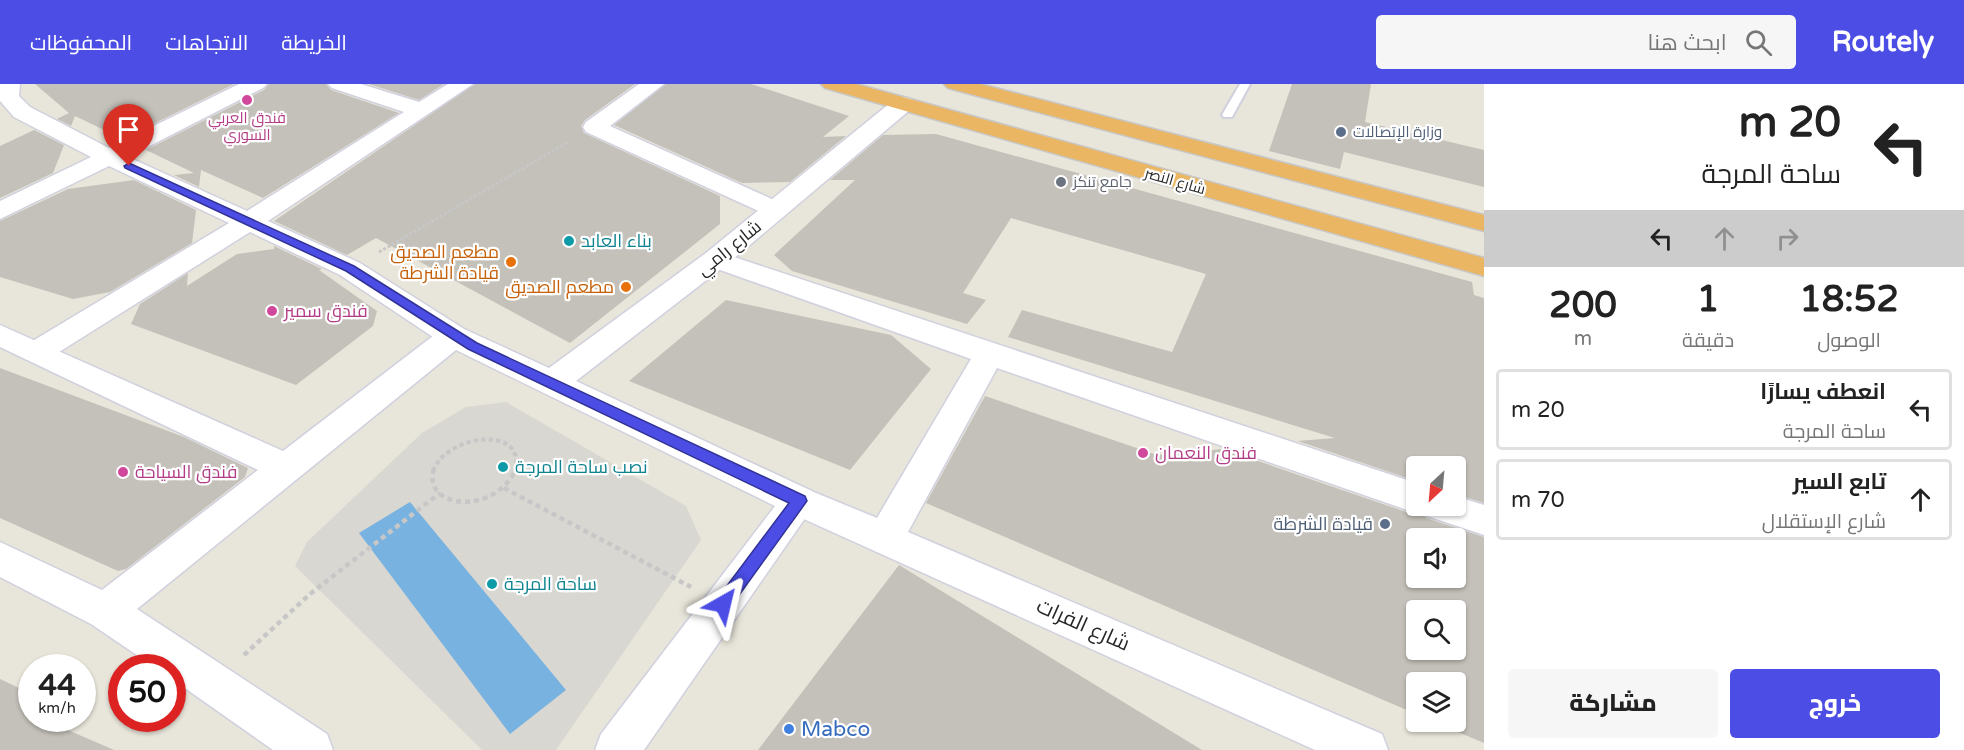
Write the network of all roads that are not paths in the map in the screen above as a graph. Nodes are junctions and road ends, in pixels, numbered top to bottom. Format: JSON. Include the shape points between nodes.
{"nodes":[{"id":1,"x":9,"y":84,"type":"edge"},
{"id":2,"x":256,"y":84,"type":"edge"},
{"id":3,"x":339,"y":84,"type":"edge"},
{"id":4,"x":462,"y":84,"type":"edge"},
{"id":5,"x":653,"y":84,"type":"edge"},
{"id":6,"x":832,"y":84,"type":"edge"},
{"id":7,"x":955,"y":84,"type":"edge"},
{"id":8,"x":1245,"y":84,"type":"edge"},
{"id":9,"x":903,"y":104,"type":"junction"},
{"id":10,"x":420,"y":110,"type":"junction"},
{"id":11,"x":1228,"y":115,"type":"dead end"},
{"id":12,"x":109,"y":157,"type":"junction"},
{"id":13,"x":776,"y":210,"type":"junction"},
{"id":14,"x":0,"y":211,"type":"edge"},
{"id":15,"x":248,"y":222,"type":"junction"},
{"id":16,"x":1484,"y":223,"type":"edge"},
{"id":17,"x":716,"y":259,"type":"junction"},
{"id":18,"x":1484,"y":267,"type":"edge"},
{"id":19,"x":453,"y":336,"type":"junction"},
{"id":20,"x":13,"y":345,"type":"edge"},
{"id":21,"x":989,"y":354,"type":"junction"},
{"id":22,"x":550,"y":384,"type":"junction"},
{"id":23,"x":286,"y":468,"type":"junction"},
{"id":24,"x":1406,"y":495,"type":"edge"},
{"id":25,"x":799,"y":501,"type":"junction"},
{"id":26,"x":1466,"y":514,"type":"edge"},
{"id":27,"x":1484,"y":520,"type":"edge"},
{"id":28,"x":885,"y":538,"type":"junction"},
{"id":29,"x":0,"y":558,"type":"edge"},
{"id":30,"x":105,"y":611,"type":"junction"},
{"id":31,"x":310,"y":750,"type":"edge"},
{"id":32,"x":617,"y":750,"type":"edge"},
{"id":33,"x":1366,"y":750,"type":"edge"}],
"edges":[{"from":1,"to":12,"type":"street","via":[[8,97],[22,112]]},
{"from":2,"to":12,"type":"street"},
{"from":3,"to":10,"type":"street"},
{"from":4,"to":10,"type":"street"},
{"from":5,"to":13,"type":"street","via":[[594,127]]},
{"from":6,"to":9,"type":"highway","name":"شارع النصر"},
{"from":7,"to":16,"type":"highway"},
{"from":8,"to":11,"type":"lane"},
{"from":9,"to":13,"type":"street","name":"شارع رامي"},
{"from":9,"to":18,"type":"highway","name":"شارع النصر"},
{"from":10,"to":15,"type":"street"},
{"from":12,"to":14,"type":"street"},
{"from":12,"to":15,"type":"street"},
{"from":13,"to":17,"type":"street","name":"شارع رامي"},
{"from":15,"to":19,"type":"street","via":[[350,269]]},
{"from":15,"to":20,"type":"street"},
{"from":17,"to":21,"type":"street"},
{"from":17,"to":22,"type":"street","name":"شارع رامي"},
{"from":19,"to":22,"type":"street"},
{"from":19,"to":23,"type":"street"},
{"from":20,"to":23,"type":"street"},
{"from":21,"to":24,"type":"street"},
{"from":21,"to":28,"type":"street"},
{"from":22,"to":25,"type":"street"},
{"from":23,"to":30,"type":"street"},
{"from":25,"to":28,"type":"street","name":"شارع الفرات"},
{"from":25,"to":32,"type":"street"},
{"from":26,"to":27,"type":"street"},
{"from":28,"to":33,"type":"street","name":"شارع الفرات"},
{"from":29,"to":30,"type":"street"},
{"from":30,"to":31,"type":"street"}]}
